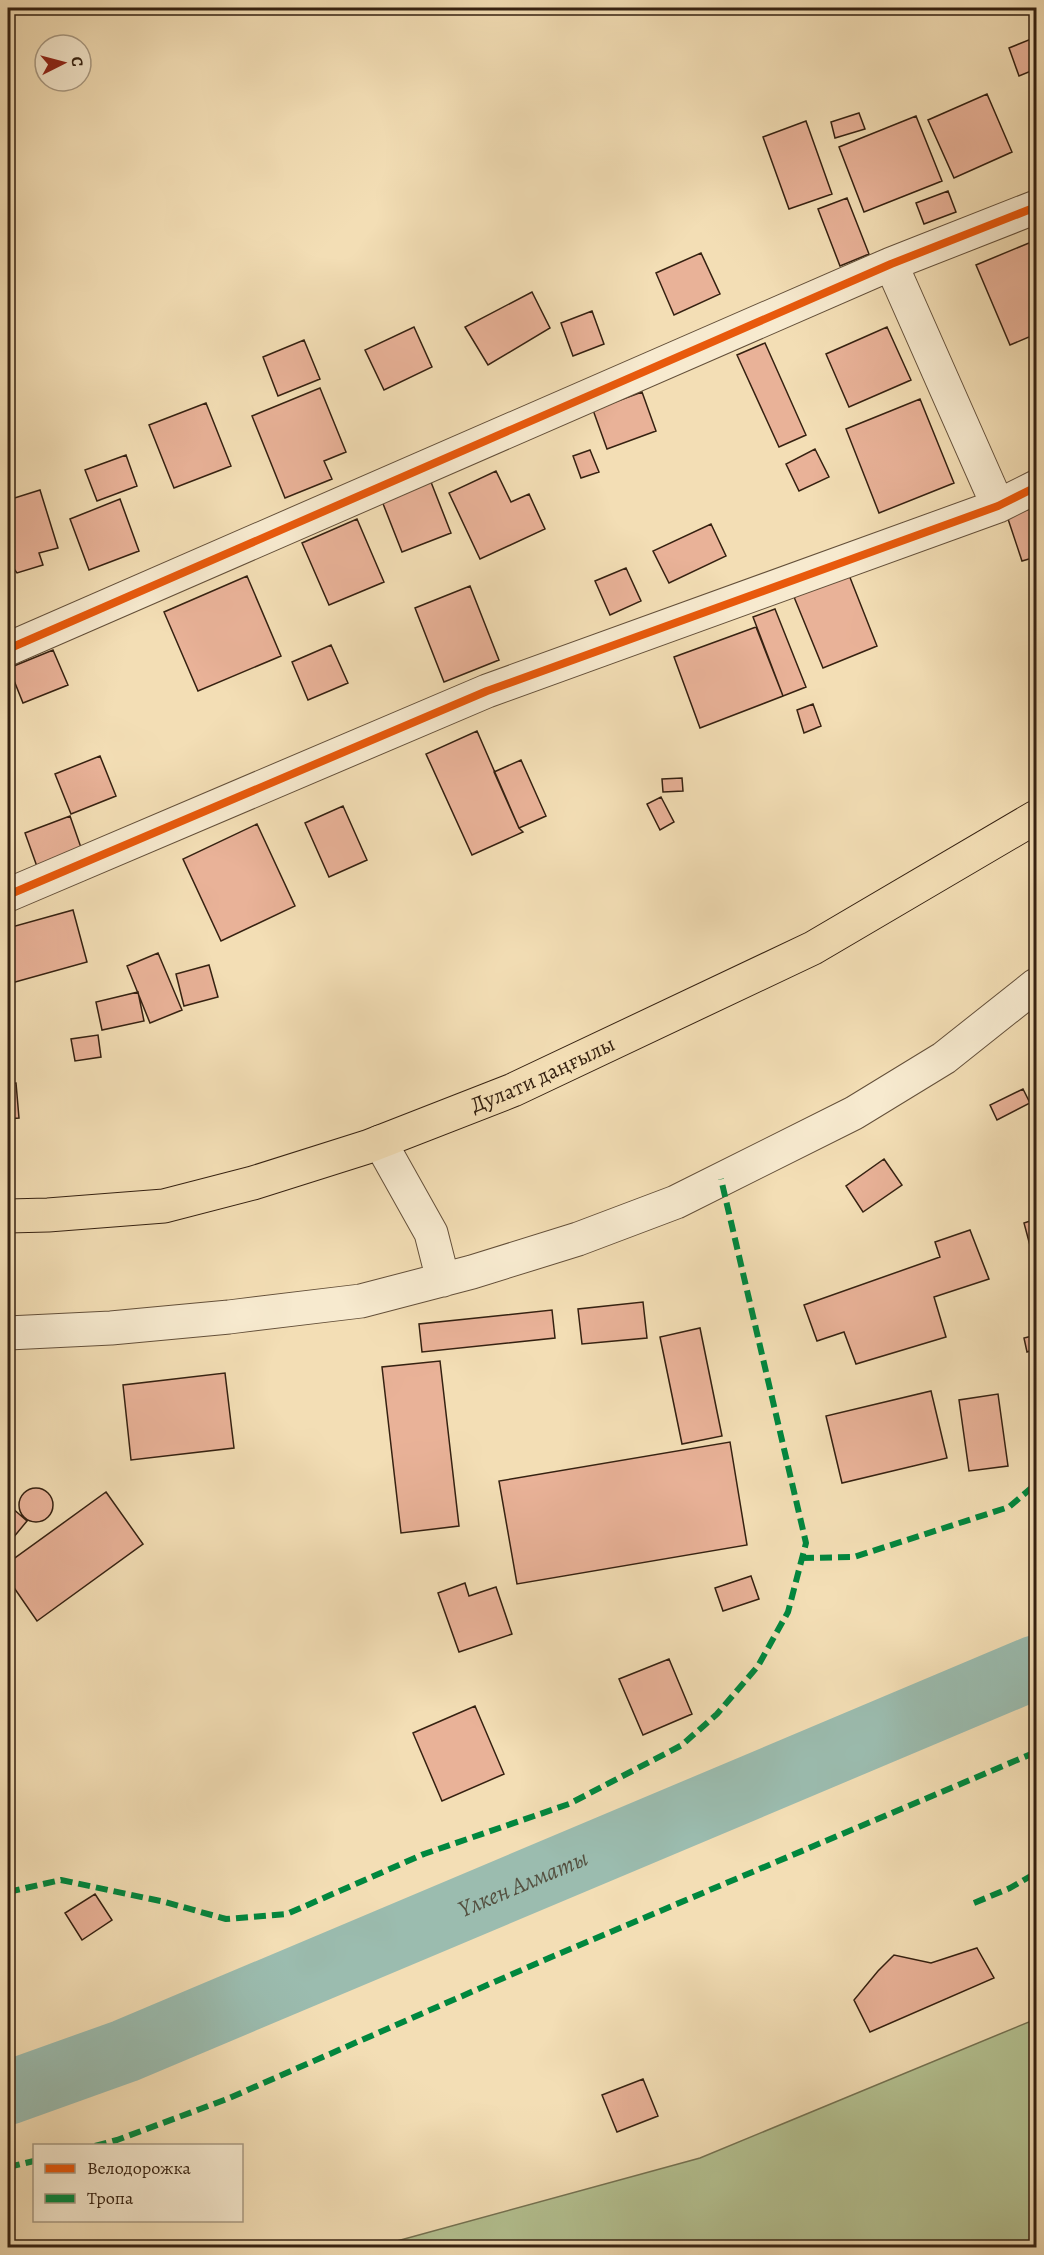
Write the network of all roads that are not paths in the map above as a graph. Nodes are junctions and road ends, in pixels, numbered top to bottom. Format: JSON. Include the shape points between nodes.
{"nodes":[{"id":1,"x":1036,"y":207,"type":"edge"},
{"id":2,"x":891,"y":264,"type":"junction"},
{"id":3,"x":1036,"y":487,"type":"edge"},
{"id":4,"x":998,"y":506,"type":"junction"},
{"id":5,"x":8,"y":650,"type":"edge"},
{"id":6,"x":1036,"y":817,"type":"edge"},
{"id":7,"x":8,"y":895,"type":"edge"},
{"id":8,"x":1036,"y":985,"type":"edge"},
{"id":9,"x":380,"y":1142,"type":"junction"},
{"id":10,"x":8,"y":1216,"type":"edge"},
{"id":11,"x":443,"y":1280,"type":"junction"},
{"id":12,"x":8,"y":1333,"type":"edge"}],
"edges":[{"from":1,"to":2,"type":"street"},
{"from":2,"to":4,"type":"street"},
{"from":2,"to":5,"type":"street"},
{"from":3,"to":4,"type":"street"},
{"from":4,"to":7,"type":"street","via":[[488,691]]},
{"from":6,"to":9,"type":"main road","name":"Дулати даңғылы","via":[[813,948],[513,1090]]},
{"from":8,"to":11,"type":"street","via":[[944,1058],[854,1113],[676,1202],[578,1239]]},
{"from":9,"to":10,"type":"main road","name":"Дулати даңғылы","via":[[253,1184],[164,1206]]},
{"from":9,"to":11,"type":"street","via":[[432,1233]]},
{"from":11,"to":12,"type":"street","via":[[361,1300],[251,1314],[111,1328]]}]}
